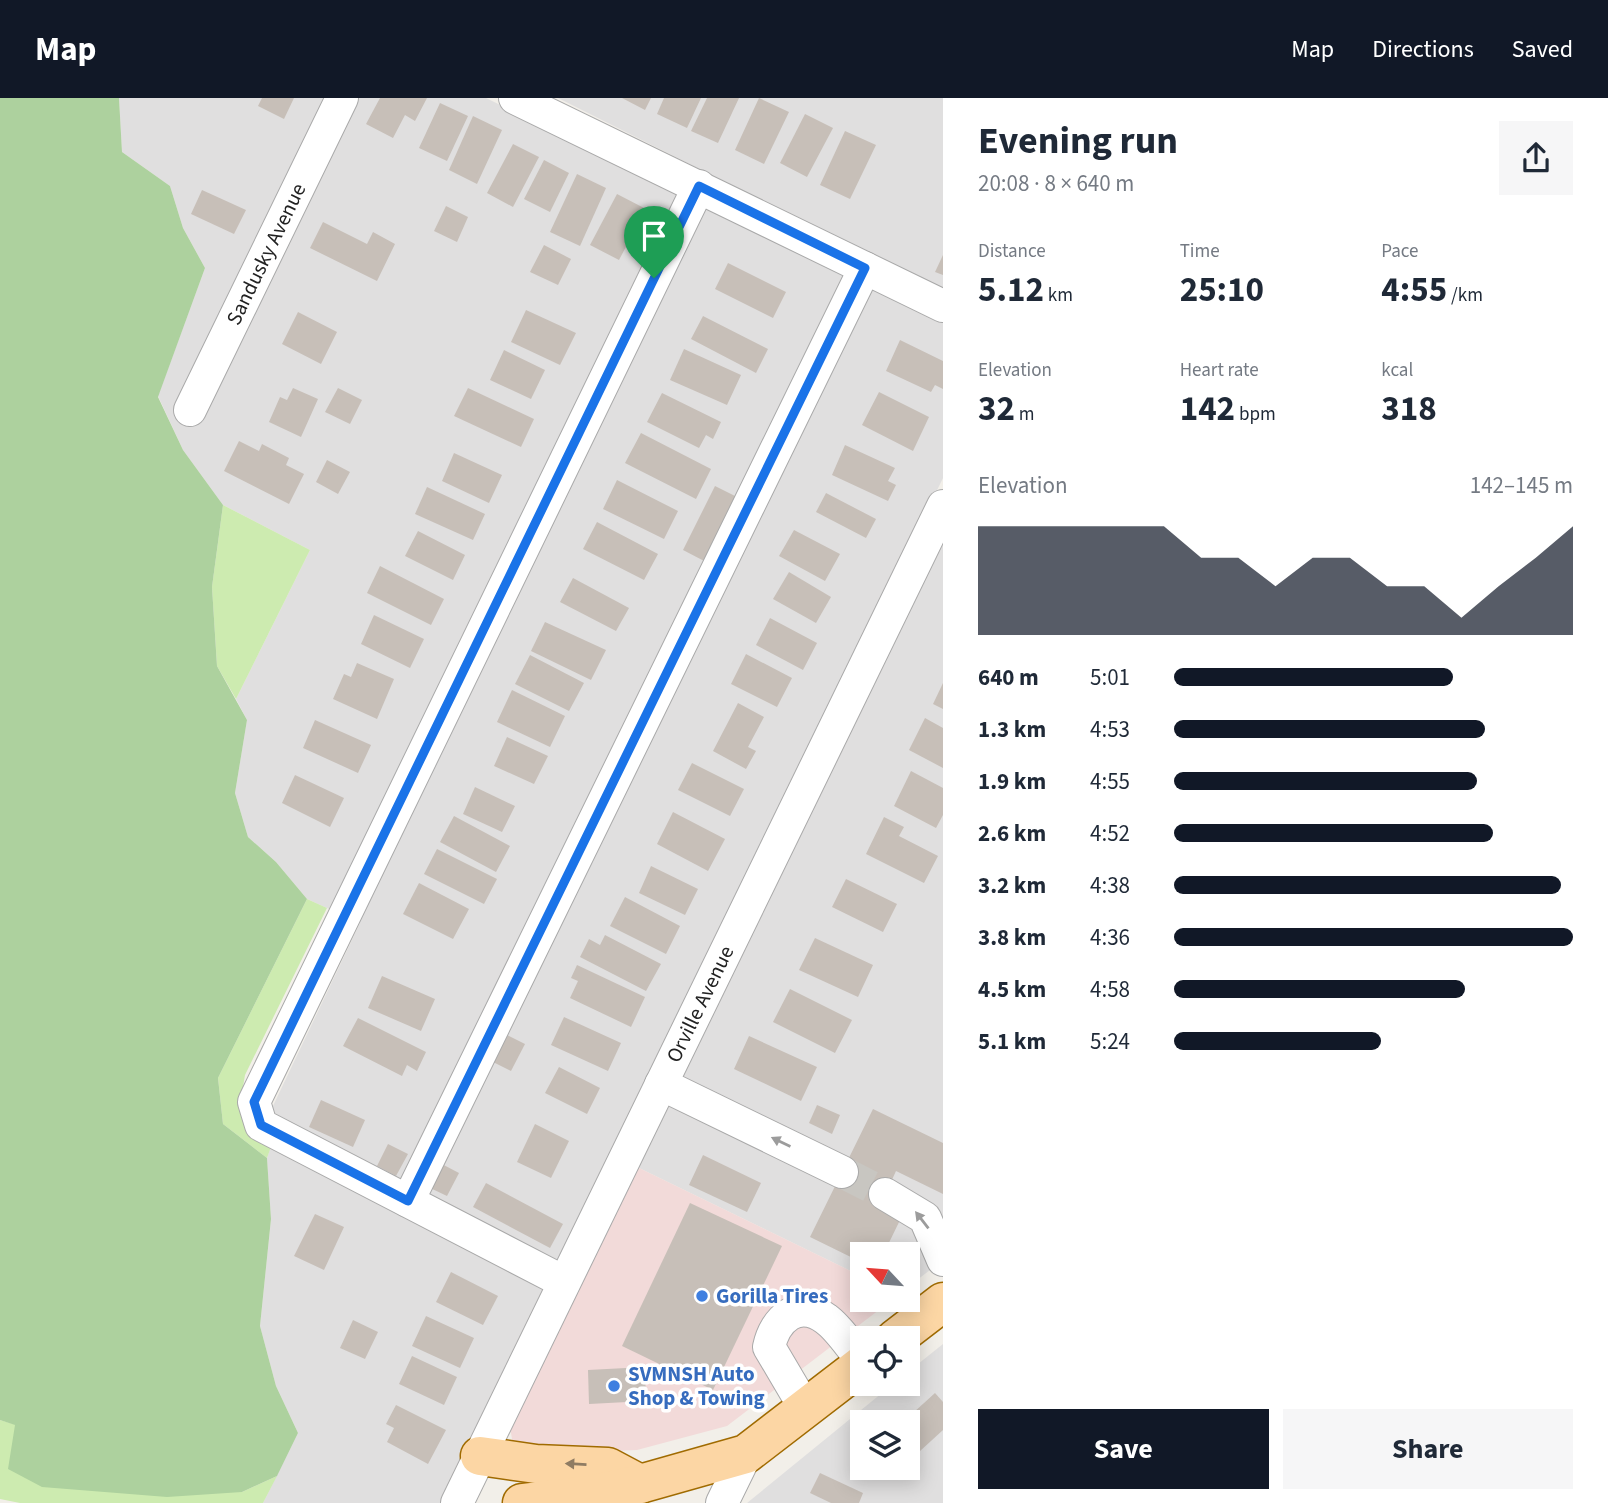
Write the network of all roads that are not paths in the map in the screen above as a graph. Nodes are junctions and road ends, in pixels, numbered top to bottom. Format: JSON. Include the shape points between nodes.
{"nodes":[{"id":1,"x":342,"y":98,"type":"edge"},
{"id":2,"x":515,"y":98,"type":"edge"},
{"id":3,"x":699,"y":186,"type":"junction"},
{"id":4,"x":865,"y":268,"type":"junction"},
{"id":5,"x":943,"y":306,"type":"edge"},
{"id":6,"x":190,"y":410,"type":"dead end"},
{"id":7,"x":943,"y":506,"type":"edge"},
{"id":8,"x":661,"y":1084,"type":"junction"},
{"id":9,"x":842,"y":1172,"type":"tunnel mouth"},
{"id":10,"x":886,"y":1194,"type":"tunnel mouth"},
{"id":11,"x":408,"y":1201,"type":"junction"},
{"id":12,"x":943,"y":1260,"type":"edge"},
{"id":13,"x":564,"y":1282,"type":"junction"},
{"id":14,"x":943,"y":1302,"type":"edge"},
{"id":15,"x":912,"y":1326,"type":"edge"},
{"id":16,"x":850,"y":1347,"type":"edge"},
{"id":17,"x":850,"y":1373,"type":"edge"},
{"id":18,"x":805,"y":1408,"type":"junction"},
{"id":19,"x":746,"y":1454,"type":"junction"},
{"id":20,"x":480,"y":1456,"type":"junction"},
{"id":21,"x":640,"y":1484,"type":"junction"},
{"id":22,"x":457,"y":1503,"type":"edge"},
{"id":23,"x":522,"y":1503,"type":"edge"},
{"id":24,"x":722,"y":1503,"type":"edge"}],
"edges":[{"from":1,"to":6,"type":"street","name":"Sandusky Avenue"},
{"from":2,"to":3,"type":"street"},
{"from":3,"to":4,"type":"street"},
{"from":3,"to":11,"type":"street","via":[[254,1102],[261,1125]]},
{"from":4,"to":5,"type":"street"},
{"from":4,"to":11,"type":"street"},
{"from":7,"to":8,"type":"street","name":"Orville Avenue"},
{"from":9,"to":8,"type":"street","one_way":true},
{"from":8,"to":13,"type":"street","name":"Orville Avenue"},
{"from":12,"to":10,"type":"street","one_way":true,"via":[[925,1219]]},
{"from":11,"to":13,"type":"street"},
{"from":13,"to":20,"type":"street","name":"Orville Avenue"},
{"from":14,"to":15,"type":"main road"},
{"from":16,"to":18,"type":"street","via":[[826,1318],[810,1312],[786,1314],[777,1322],[769,1347]]},
{"from":17,"to":18,"type":"main road"},
{"from":18,"to":19,"type":"main road"},
{"from":19,"to":21,"type":"main road"},
{"from":19,"to":24,"type":"street"},
{"from":21,"to":20,"type":"main road","one_way":true,"via":[[608,1468]]},
{"from":20,"to":22,"type":"street","name":"Orville Avenue"},
{"from":21,"to":23,"type":"main road"}]}
